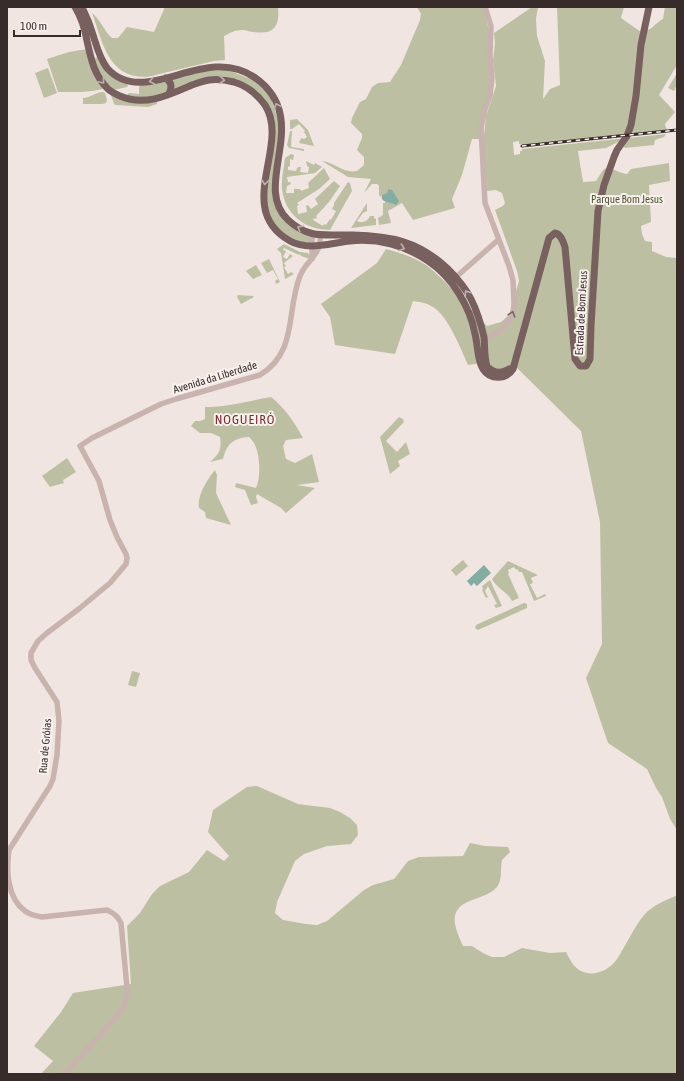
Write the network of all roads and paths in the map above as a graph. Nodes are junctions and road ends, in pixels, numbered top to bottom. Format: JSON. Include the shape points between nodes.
{"nodes":[{"id":1,"x":485,"y":7,"type":"edge"},
{"id":2,"x":649,"y":7,"type":"edge"},
{"id":3,"x":78,"y":8,"type":"edge"},
{"id":4,"x":100,"y":55,"type":"junction"},
{"id":5,"x":90,"y":58,"type":"junction"},
{"id":6,"x":166,"y":78,"type":"junction"},
{"id":7,"x":169,"y":94,"type":"junction"},
{"id":8,"x":317,"y":235,"type":"junction"},
{"id":9,"x":498,"y":240,"type":"junction"},
{"id":10,"x":314,"y":251,"type":"junction"},
{"id":11,"x":456,"y":277,"type":"junction"},
{"id":12,"x":456,"y":289,"type":"junction"},
{"id":13,"x":480,"y":337,"type":"junction"},
{"id":14,"x":52,"y":629,"type":"joint"},
{"id":15,"x":64,"y":1074,"type":"edge"}],
"edges":[{"from":1,"to":9,"type":"street","via":[[491,26],[492,78],[481,128],[484,196]]},
{"from":2,"to":13,"type":"main road","name":"Estrada de Bom Jesus","via":[[630,125],[627,136],[614,157],[598,211],[589,363],[580,366],[575,359],[565,247],[561,237],[555,233],[549,238],[514,365],[503,372],[490,370]]},
{"from":3,"to":4,"type":"main road","via":[[86,16]]},
{"from":3,"to":5,"type":"main road"},
{"from":4,"to":5,"type":"main road"},
{"from":6,"to":4,"type":"main road","one_way":true,"via":[[143,83],[124,79],[113,74]]},
{"from":5,"to":7,"type":"main road","one_way":true,"via":[[97,76],[105,86],[123,97],[135,101],[150,100]]},
{"from":6,"to":7,"type":"main road","via":[[172,86]]},
{"from":8,"to":6,"type":"main road","one_way":true,"via":[[302,230],[289,221],[279,206],[275,186],[282,132],[281,117],[266,88],[246,72],[223,67],[205,68]]},
{"from":7,"to":10,"type":"main road","one_way":true,"via":[[210,80],[226,80],[247,87],[256,94],[267,110],[272,127],[264,187],[266,213],[279,234]]},
{"from":8,"to":10,"type":"street","via":[[312,239]]},
{"from":8,"to":11,"type":"main road","via":[[382,236],[403,241],[431,254]]},
{"from":9,"to":11,"type":"street"},
{"from":13,"to":9,"type":"street","one_way":true,"via":[[500,331],[513,316],[513,280]]},
{"from":10,"to":12,"type":"main road","one_way":true,"via":[[363,240],[388,243],[429,261]]},
{"from":10,"to":14,"type":"street","name":"Avenida da Liberdade","via":[[300,274],[285,346],[268,370],[260,375],[161,404],[80,446],[99,481],[110,520],[127,558],[126,564],[110,583]]},
{"from":11,"to":12,"type":"street"},
{"from":13,"to":11,"type":"main road","one_way":true,"via":[[480,321],[475,307]]},
{"from":12,"to":13,"type":"main road"},
{"from":14,"to":15,"type":"street","name":"Rua de Gróias","via":[[38,641],[31,653],[31,660],[57,702],[59,734],[53,779],[8,850],[11,892],[25,912],[32,915],[42,917],[107,910],[114,913],[121,923],[127,996],[124,1006],[114,1020]]}]}
